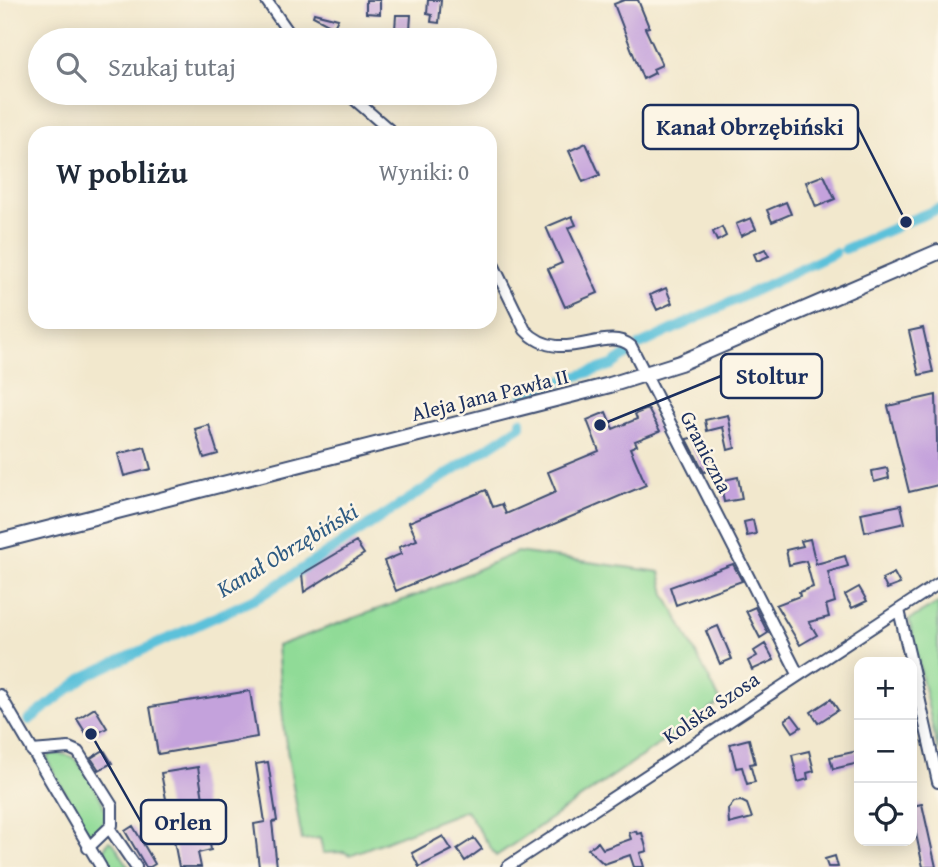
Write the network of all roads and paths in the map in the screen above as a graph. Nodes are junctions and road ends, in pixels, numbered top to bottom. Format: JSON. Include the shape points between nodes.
{"nodes":[{"id":1,"x":266,"y":0,"type":"edge"},
{"id":2,"x":286,"y":28,"type":"edge"},
{"id":3,"x":361,"y":105,"type":"edge"},
{"id":4,"x":385,"y":126,"type":"edge"},
{"id":5,"x":938,"y":253,"type":"edge"},
{"id":6,"x":497,"y":272,"type":"edge"},
{"id":7,"x":645,"y":374,"type":"junction"},
{"id":8,"x":0,"y":538,"type":"edge"},
{"id":9,"x":938,"y":584,"type":"edge"},
{"id":10,"x":899,"y":610,"type":"junction"},
{"id":11,"x":909,"y":657,"type":"edge"},
{"id":12,"x":798,"y":674,"type":"junction"},
{"id":13,"x":917,"y":690,"type":"edge"},
{"id":14,"x":0,"y":695,"type":"edge"},
{"id":15,"x":32,"y":751,"type":"junction"},
{"id":16,"x":938,"y":782,"type":"edge"},
{"id":17,"x":110,"y":829,"type":"junction"},
{"id":18,"x":88,"y":848,"type":"junction"},
{"id":19,"x":101,"y":867,"type":"edge"},
{"id":20,"x":136,"y":867,"type":"edge"},
{"id":21,"x":507,"y":867,"type":"edge"}],
"edges":[{"from":1,"to":2,"type":"street"},
{"from":3,"to":4,"type":"street"},
{"from":5,"to":7,"type":"main road","name":"Aleja Jana Pawła II"},
{"from":6,"to":7,"type":"street","name":"Graniczna","via":[[534,339],[559,347],[628,342]]},
{"from":7,"to":8,"type":"main road","name":"Aleja Jana Pawła II"},
{"from":7,"to":12,"type":"street","name":"Graniczna"},
{"from":9,"to":10,"type":"street","name":"Kolska Szosa"},
{"from":10,"to":11,"type":"street"},
{"from":10,"to":12,"type":"street","name":"Kolska Szosa"},
{"from":12,"to":21,"type":"street","name":"Kolska Szosa"},
{"from":13,"to":16,"type":"street"},
{"from":14,"to":15,"type":"street"},
{"from":15,"to":17,"type":"street","via":[[69,748],[78,752],[112,806]]},
{"from":15,"to":18,"type":"street"},
{"from":17,"to":18,"type":"street"},
{"from":17,"to":20,"type":"street"},
{"from":18,"to":19,"type":"street"}]}
